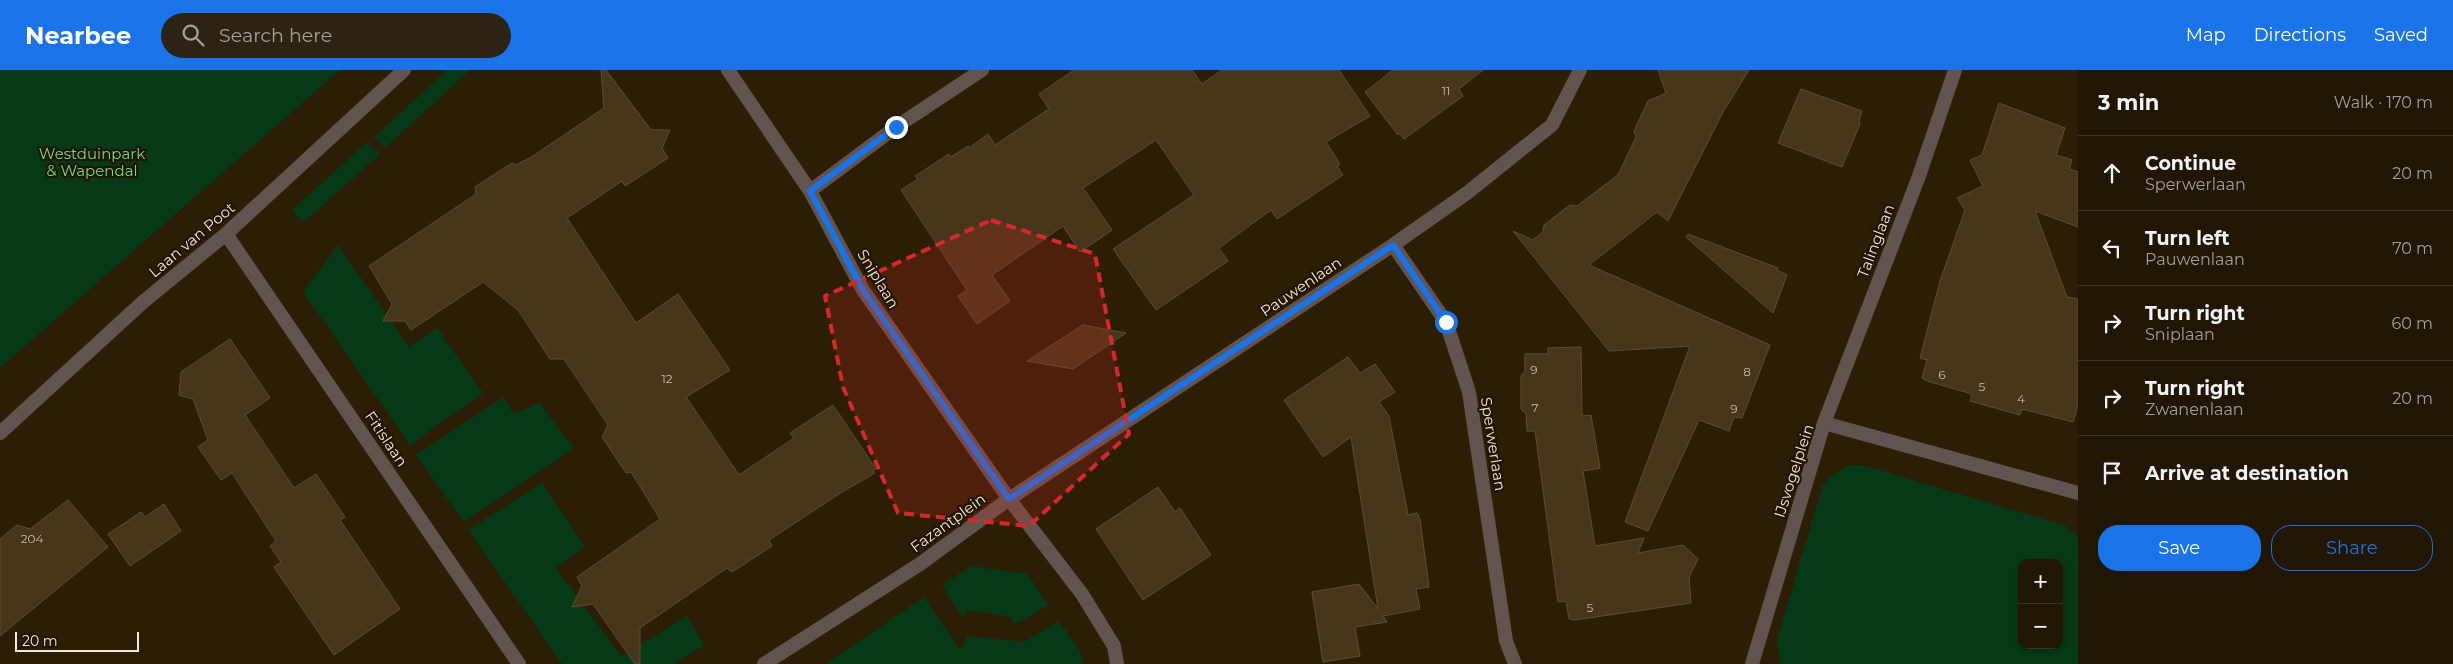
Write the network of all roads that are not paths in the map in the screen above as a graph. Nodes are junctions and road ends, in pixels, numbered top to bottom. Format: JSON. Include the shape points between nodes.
{"nodes":[{"id":1,"x":404,"y":70,"type":"edge"},
{"id":2,"x":728,"y":70,"type":"edge"},
{"id":3,"x":982,"y":70,"type":"edge"},
{"id":4,"x":1580,"y":70,"type":"edge"},
{"id":5,"x":1956,"y":70,"type":"edge"},
{"id":6,"x":810,"y":191,"type":"junction"},
{"id":7,"x":226,"y":234,"type":"junction"},
{"id":8,"x":1393,"y":245,"type":"junction"},
{"id":9,"x":1824,"y":423,"type":"junction"},
{"id":10,"x":0,"y":434,"type":"edge"},
{"id":11,"x":2078,"y":493,"type":"edge"},
{"id":12,"x":1009,"y":499,"type":"junction"},
{"id":13,"x":519,"y":664,"type":"edge"},
{"id":14,"x":764,"y":664,"type":"edge"},
{"id":15,"x":1117,"y":664,"type":"edge"},
{"id":16,"x":1516,"y":664,"type":"edge"},
{"id":17,"x":1752,"y":664,"type":"edge"}],
"edges":[{"from":1,"to":7,"type":"street","name":"Laan van Poot"},
{"from":2,"to":6,"type":"street","name":"Sniplaan"},
{"from":3,"to":6,"type":"street","via":[[896,127]]},
{"from":4,"to":8,"type":"street","name":"Pauwenlaan","via":[[1552,125],[1467,193]]},
{"from":5,"to":9,"type":"street","name":"Talinglaan"},
{"from":6,"to":12,"type":"street","name":"Sniplaan","via":[[863,290]]},
{"from":7,"to":10,"type":"street","name":"Laan van Poot","via":[[143,302]]},
{"from":7,"to":13,"type":"street","name":"Fitislaan"},
{"from":8,"to":12,"type":"street","name":"Pauwenlaan"},
{"from":8,"to":16,"type":"street","name":"Sperwerlaan","via":[[1446,322],[1469,392],[1506,640]]},
{"from":9,"to":11,"type":"street","name":"IJsvogelplein"},
{"from":9,"to":17,"type":"street","name":"IJsvogelplein"},
{"from":12,"to":14,"type":"street","name":"Fazantplein","via":[[920,564]]},
{"from":12,"to":15,"type":"street","name":"Fazantplein","via":[[1082,594],[1114,646]]}]}
